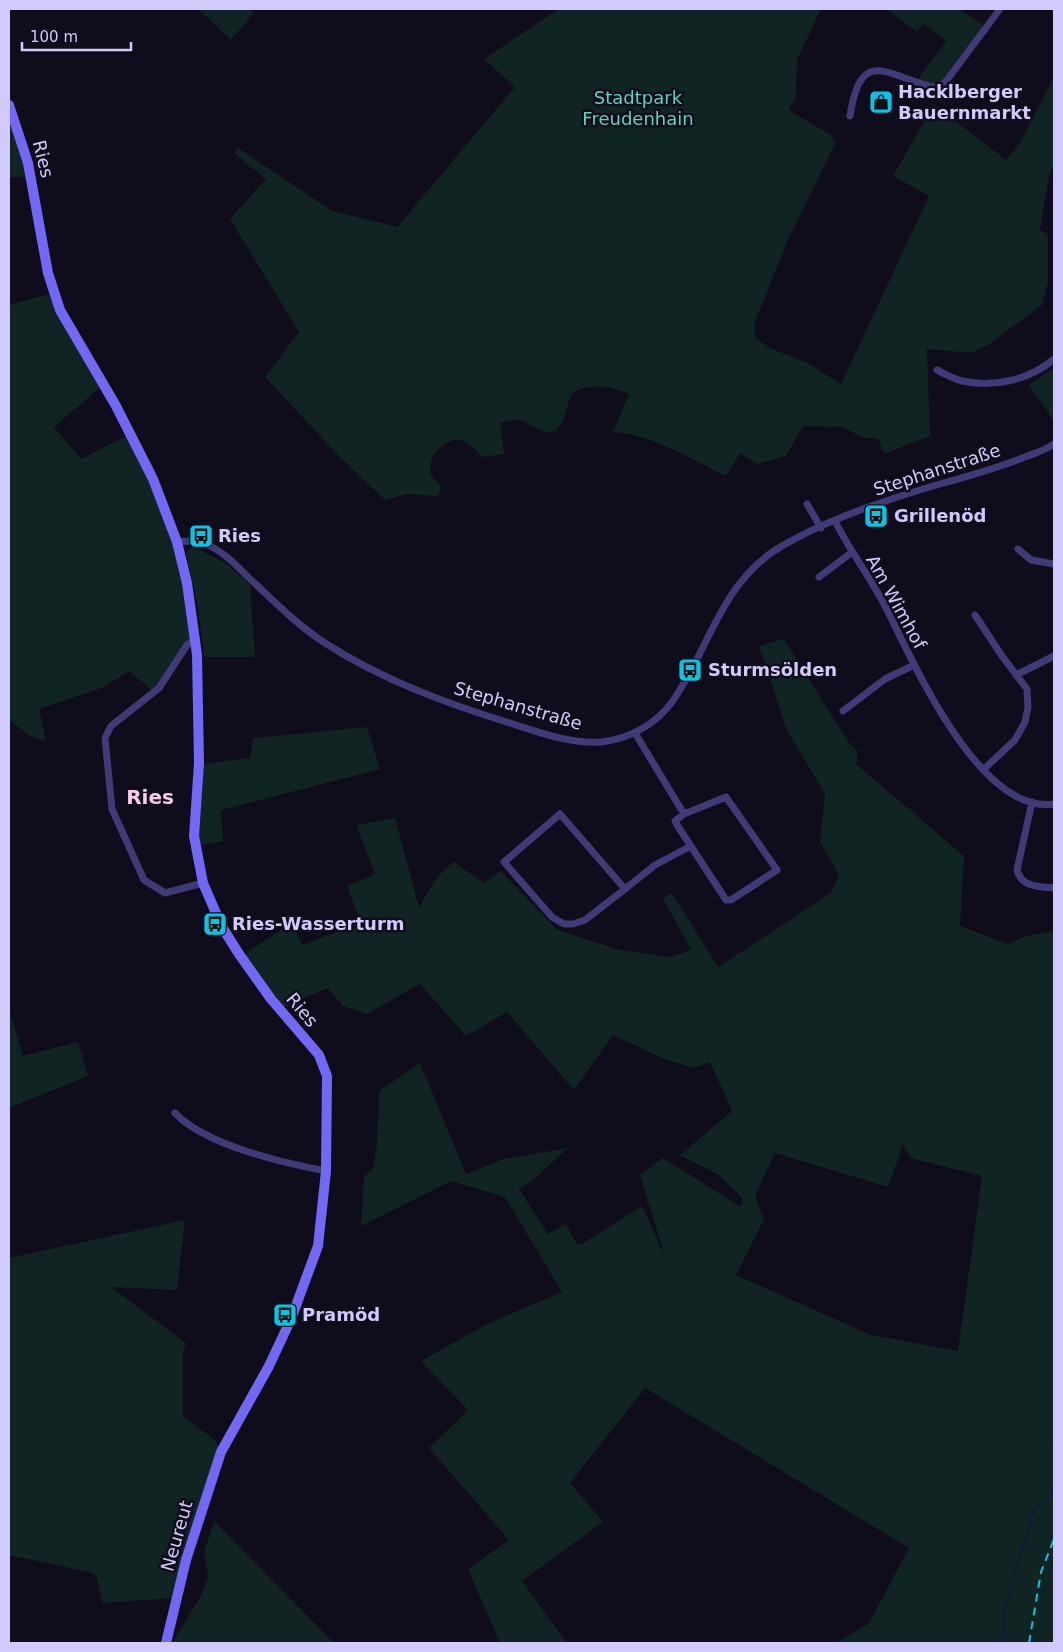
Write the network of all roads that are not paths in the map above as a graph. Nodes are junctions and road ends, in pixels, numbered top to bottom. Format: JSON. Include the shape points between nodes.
{"nodes":[{"id":1,"x":1000,"y":9,"type":"edge"},
{"id":2,"x":9,"y":105,"type":"edge"},
{"id":3,"x":850,"y":116,"type":"dead end"},
{"id":4,"x":1054,"y":359,"type":"edge"},
{"id":5,"x":937,"y":370,"type":"dead end"},
{"id":6,"x":1054,"y":444,"type":"edge"},
{"id":7,"x":807,"y":504,"type":"dead end"},
{"id":8,"x":835,"y":521,"type":"junction"},
{"id":9,"x":821,"y":528,"type":"junction"},
{"id":10,"x":177,"y":542,"type":"junction"},
{"id":11,"x":1018,"y":549,"type":"dead end"},
{"id":12,"x":851,"y":553,"type":"junction"},
{"id":13,"x":1054,"y":564,"type":"edge"},
{"id":14,"x":819,"y":577,"type":"dead end"},
{"id":15,"x":975,"y":614,"type":"dead end"},
{"id":16,"x":196,"y":639,"type":"junction"},
{"id":17,"x":1054,"y":656,"type":"edge"},
{"id":18,"x":914,"y":665,"type":"junction"},
{"id":19,"x":1016,"y":675,"type":"junction"},
{"id":20,"x":843,"y":711,"type":"dead end"},
{"id":21,"x":635,"y":733,"type":"junction"},
{"id":22,"x":984,"y":769,"type":"junction"},
{"id":23,"x":1032,"y":802,"type":"junction"},
{"id":24,"x":1054,"y":804,"type":"edge"},
{"id":25,"x":684,"y":814,"type":"junction"},
{"id":26,"x":690,"y":847,"type":"junction"},
{"id":27,"x":203,"y":883,"type":"junction"},
{"id":28,"x":1054,"y":888,"type":"edge"},
{"id":29,"x":625,"y":889,"type":"junction"},
{"id":30,"x":175,"y":1113,"type":"dead end"},
{"id":31,"x":326,"y":1171,"type":"junction"},
{"id":32,"x":227,"y":1440,"type":"joint"},
{"id":33,"x":166,"y":1643,"type":"edge"}],
"edges":[{"from":1,"to":3,"type":"street","via":[[938,88],[917,84],[890,72],[873,70],[855,90]]},
{"from":2,"to":10,"type":"street","name":"Ries","via":[[28,163],[48,273],[60,310],[116,406],[153,479]]},
{"from":4,"to":5,"type":"street","via":[[1035,374],[986,384],[961,381]]},
{"from":6,"to":8,"type":"street","name":"Stephanstraße","via":[[982,474],[886,501]]},
{"from":7,"to":9,"type":"street"},
{"from":8,"to":9,"type":"street","name":"Stephanstraße"},
{"from":8,"to":12,"type":"street","name":"Am Wimhof"},
{"from":9,"to":21,"type":"street","name":"Stephanstraße","via":[[774,551],[748,572],[723,607],[671,703],[661,715]]},
{"from":10,"to":16,"type":"street","name":"Ries"},
{"from":10,"to":21,"type":"street","name":"Stephanstraße","via":[[203,543],[215,549],[319,639],[358,662],[433,696],[521,727],[578,742],[602,742]]},
{"from":11,"to":13,"type":"street","via":[[1031,560]]},
{"from":12,"to":14,"type":"street","name":"Am Wimhof"},
{"from":12,"to":18,"type":"street","name":"Am Wimhof","via":[[884,605]]},
{"from":15,"to":19,"type":"street"},
{"from":16,"to":27,"type":"street","name":"Ries","via":[[199,764],[194,836]]},
{"from":16,"to":27,"type":"street","via":[[187,645],[159,688],[111,726],[105,738],[112,809],[144,880],[165,893]]},
{"from":17,"to":19,"type":"street"},
{"from":18,"to":20,"type":"street","name":"Am Wimhof","via":[[885,679]]},
{"from":18,"to":22,"type":"street","name":"Am Wimhof","via":[[946,721]]},
{"from":19,"to":22,"type":"street","via":[[1027,688],[1025,722],[1015,740]]},
{"from":21,"to":25,"type":"street"},
{"from":22,"to":23,"type":"street","name":"Am Wimhof","via":[[998,785]]},
{"from":23,"to":24,"type":"street","name":"Am Wimhof"},
{"from":23,"to":28,"type":"street","via":[[1018,875],[1030,885]]},
{"from":25,"to":26,"type":"street","via":[[675,821]]},
{"from":25,"to":26,"type":"street","via":[[726,797],[776,870],[726,900]]},
{"from":26,"to":29,"type":"street","via":[[655,865]]},
{"from":27,"to":31,"type":"street","name":"Ries","via":[[222,927],[251,973],[323,1063],[328,1090]]},
{"from":29,"to":29,"type":"street","via":[[560,814],[504,862],[552,917],[564,924],[585,920]]},
{"from":30,"to":31,"type":"street","via":[[206,1135],[289,1164]]},
{"from":31,"to":32,"type":"street","name":"Ries","via":[[318,1246],[298,1302],[269,1366]]},
{"from":32,"to":33,"type":"street","name":"Neureut","via":[[204,1500]]}]}
